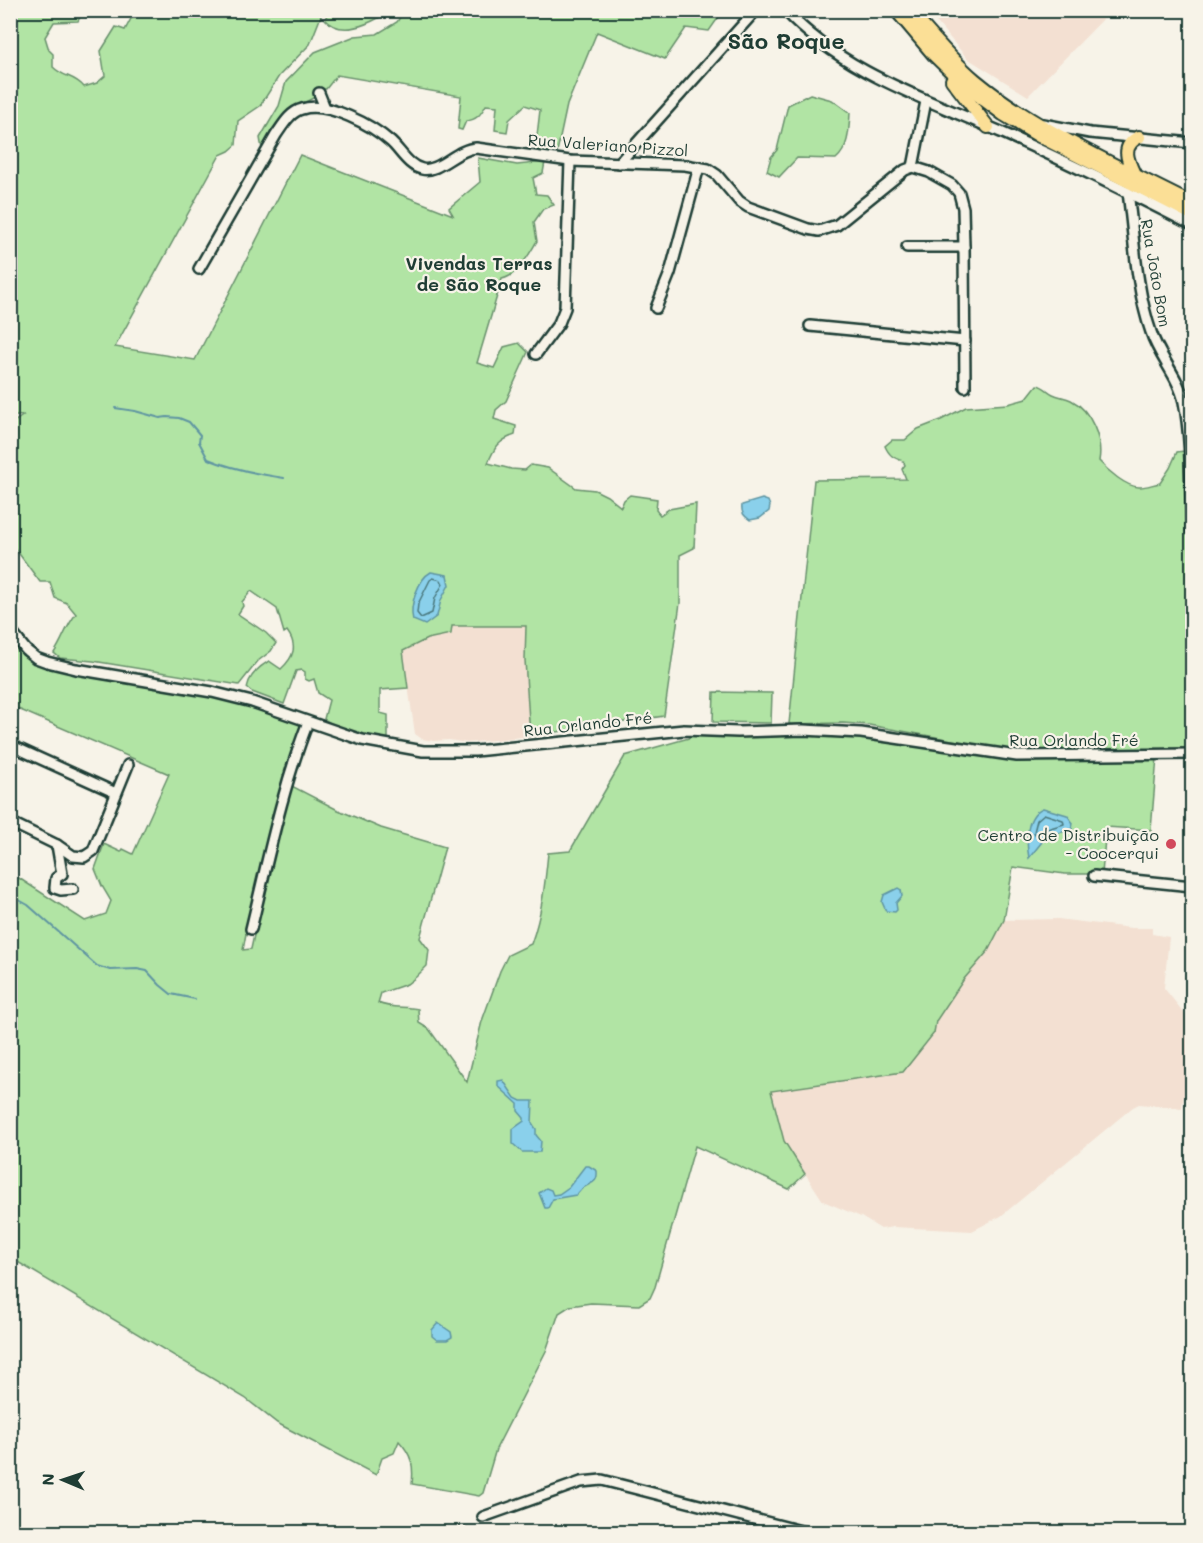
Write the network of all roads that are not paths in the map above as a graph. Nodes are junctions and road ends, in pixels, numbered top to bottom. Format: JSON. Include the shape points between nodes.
{"nodes":[{"id":1,"x":756,"y":10,"type":"edge"},
{"id":2,"x":785,"y":10,"type":"edge"},
{"id":3,"x":896,"y":10,"type":"edge"},
{"id":4,"x":909,"y":10,"type":"edge"},
{"id":5,"x":934,"y":55,"type":"junction"},
{"id":6,"x":319,"y":93,"type":"dead end"},
{"id":7,"x":926,"y":101,"type":"junction"},
{"id":8,"x":325,"y":108,"type":"junction"},
{"id":9,"x":1038,"y":123,"type":"junction"},
{"id":10,"x":988,"y":127,"type":"junction"},
{"id":11,"x":1138,"y":137,"type":"junction"},
{"id":12,"x":1192,"y":143,"type":"edge"},
{"id":13,"x":570,"y":161,"type":"junction"},
{"id":14,"x":619,"y":163,"type":"junction"},
{"id":15,"x":699,"y":167,"type":"junction"},
{"id":16,"x":913,"y":167,"type":"junction"},
{"id":17,"x":1134,"y":174,"type":"junction"},
{"id":18,"x":1128,"y":192,"type":"junction"},
{"id":19,"x":1192,"y":204,"type":"edge"},
{"id":20,"x":1192,"y":214,"type":"edge"},
{"id":21,"x":1192,"y":225,"type":"edge"},
{"id":22,"x":907,"y":247,"type":"dead end"},
{"id":23,"x":964,"y":247,"type":"junction"},
{"id":24,"x":199,"y":269,"type":"dead end"},
{"id":25,"x":656,"y":308,"type":"dead end"},
{"id":26,"x":810,"y":326,"type":"dead end"},
{"id":27,"x":965,"y":341,"type":"junction"},
{"id":28,"x":536,"y":354,"type":"dead end"},
{"id":29,"x":965,"y":387,"type":"dead end"},
{"id":30,"x":1192,"y":531,"type":"edge"},
{"id":31,"x":10,"y":630,"type":"edge"},
{"id":32,"x":308,"y":722,"type":"junction"},
{"id":33,"x":10,"y":745,"type":"edge"},
{"id":34,"x":1192,"y":754,"type":"edge"},
{"id":35,"x":128,"y":765,"type":"dead end"},
{"id":36,"x":116,"y":793,"type":"junction"},
{"id":37,"x":10,"y":822,"type":"edge"},
{"id":38,"x":57,"y":845,"type":"junction"},
{"id":39,"x":1094,"y":876,"type":"dead end"},
{"id":40,"x":1192,"y":886,"type":"edge"},
{"id":41,"x":73,"y":889,"type":"dead end"},
{"id":42,"x":251,"y":929,"type":"dead end"},
{"id":43,"x":483,"y":1517,"type":"dead end"},
{"id":44,"x":805,"y":1533,"type":"edge"}],
"edges":[{"from":1,"to":14,"type":"street"},
{"from":2,"to":7,"type":"street","via":[[842,58]]},
{"from":3,"to":5,"type":"highway"},
{"from":4,"to":9,"type":"highway","via":[[973,79]]},
{"from":5,"to":10,"type":"highway"},
{"from":5,"to":20,"type":"highway","via":[[973,91],[1016,122]]},
{"from":6,"to":8,"type":"street"},
{"from":7,"to":10,"type":"street"},
{"from":7,"to":16,"type":"street"},
{"from":8,"to":13,"type":"street","name":"Rua Valeriano Pizzol","via":[[375,129],[410,163],[424,170],[467,148]]},
{"from":8,"to":24,"type":"street","via":[[302,109],[291,114]]},
{"from":9,"to":11,"type":"street"},
{"from":9,"to":17,"type":"highway"},
{"from":10,"to":18,"type":"street"},
{"from":11,"to":12,"type":"street"},
{"from":11,"to":17,"type":"highway","via":[[1126,149]]},
{"from":13,"to":14,"type":"street","name":"Rua Valeriano Pizzol"},
{"from":13,"to":28,"type":"street","via":[[565,308]]},
{"from":14,"to":15,"type":"street","name":"Rua Valeriano Pizzol"},
{"from":15,"to":16,"type":"street","name":"Rua Valeriano Pizzol","via":[[717,175],[748,207],[819,231],[837,225]]},
{"from":15,"to":25,"type":"street","via":[[670,273]]},
{"from":16,"to":23,"type":"street","via":[[952,185],[959,194]]},
{"from":17,"to":19,"type":"highway"},
{"from":18,"to":21,"type":"street"},
{"from":18,"to":30,"type":"street","name":"Rua João Bom","via":[[1143,305],[1159,353],[1184,401]]},
{"from":22,"to":23,"type":"street"},
{"from":23,"to":27,"type":"street"},
{"from":26,"to":27,"type":"street"},
{"from":27,"to":29,"type":"street"},
{"from":31,"to":32,"type":"street","name":"Rua Orlando Fré","via":[[26,650],[47,662],[212,692]]},
{"from":32,"to":34,"type":"street","name":"Rua Orlando Fré","via":[[362,740],[423,752],[475,751],[684,730],[803,730],[861,733],[1017,756]]},
{"from":32,"to":42,"type":"street","via":[[295,753]]},
{"from":33,"to":36,"type":"street"},
{"from":35,"to":36,"type":"street"},
{"from":36,"to":38,"type":"street","via":[[93,851],[84,857],[73,856]]},
{"from":37,"to":38,"type":"street"},
{"from":38,"to":41,"type":"street","via":[[62,874],[56,878],[55,888]]},
{"from":39,"to":40,"type":"street"},
{"from":43,"to":44,"type":"street","via":[[581,1482],[602,1480]]}]}
